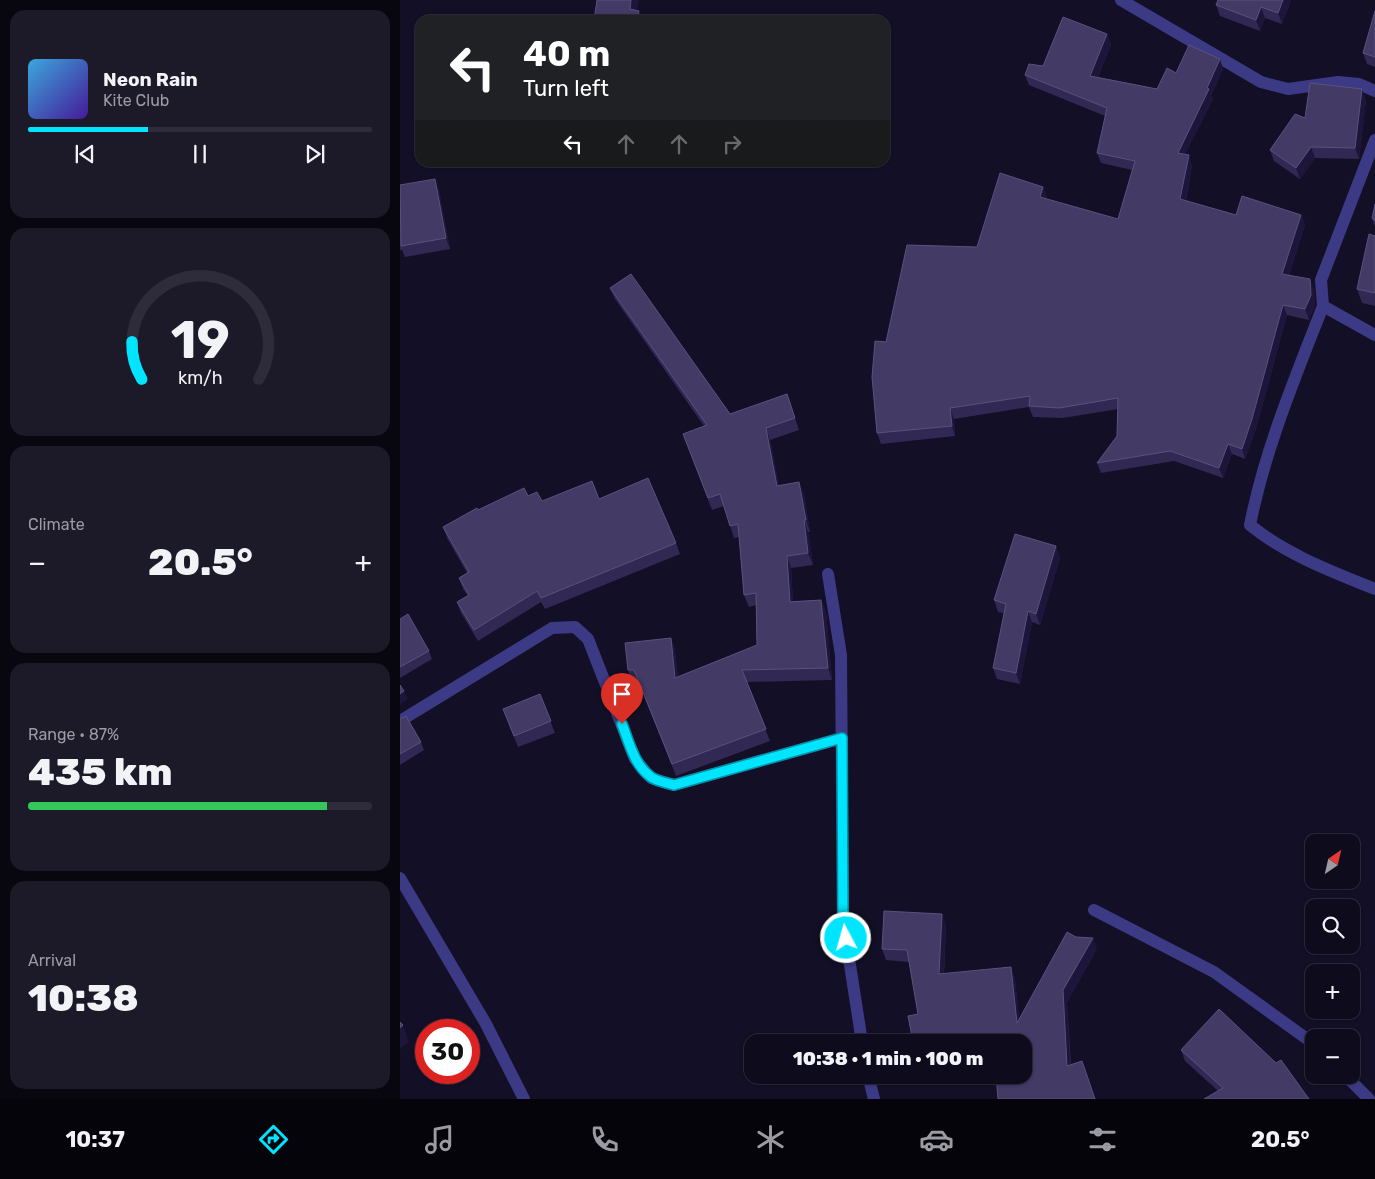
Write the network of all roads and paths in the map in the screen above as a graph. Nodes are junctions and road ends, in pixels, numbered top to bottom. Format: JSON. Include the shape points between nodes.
{"nodes":[{"id":1,"x":1121,"y":0,"type":"edge"},
{"id":2,"x":1375,"y":92,"type":"edge"},
{"id":3,"x":1375,"y":140,"type":"edge"},
{"id":4,"x":1323,"y":306,"type":"junction"},
{"id":5,"x":1375,"y":335,"type":"edge"},
{"id":6,"x":828,"y":574,"type":"dead end"},
{"id":7,"x":1375,"y":589,"type":"edge"},
{"id":8,"x":400,"y":721,"type":"edge"},
{"id":9,"x":842,"y":738,"type":"junction"},
{"id":10,"x":400,"y":878,"type":"edge"},
{"id":11,"x":1094,"y":910,"type":"dead end"},
{"id":12,"x":861,"y":1034,"type":"edge"},
{"id":13,"x":1305,"y":1038,"type":"edge"},
{"id":14,"x":870,"y":1084,"type":"edge"},
{"id":15,"x":1354,"y":1084,"type":"edge"},
{"id":16,"x":524,"y":1099,"type":"edge"},
{"id":17,"x":874,"y":1099,"type":"edge"},
{"id":18,"x":1369,"y":1099,"type":"edge"}],
"edges":[{"from":1,"to":2,"type":"street","via":[[1261,82],[1288,89],[1338,82],[1359,84]]},
{"from":3,"to":4,"type":"street","via":[[1321,280]]},
{"from":4,"to":5,"type":"street"},
{"from":4,"to":7,"type":"street","via":[[1278,424],[1258,484],[1250,525],[1269,540],[1313,564]]},
{"from":6,"to":9,"type":"street","via":[[841,655]]},
{"from":8,"to":9,"type":"street","via":[[552,628],[575,627],[588,639],[635,759],[651,778],[674,785]]},
{"from":9,"to":12,"type":"street","via":[[843,920]]},
{"from":10,"to":16,"type":"street","via":[[486,1024]]},
{"from":11,"to":13,"type":"street","via":[[1214,972]]},
{"from":14,"to":17,"type":"street"},
{"from":15,"to":18,"type":"street"}]}
